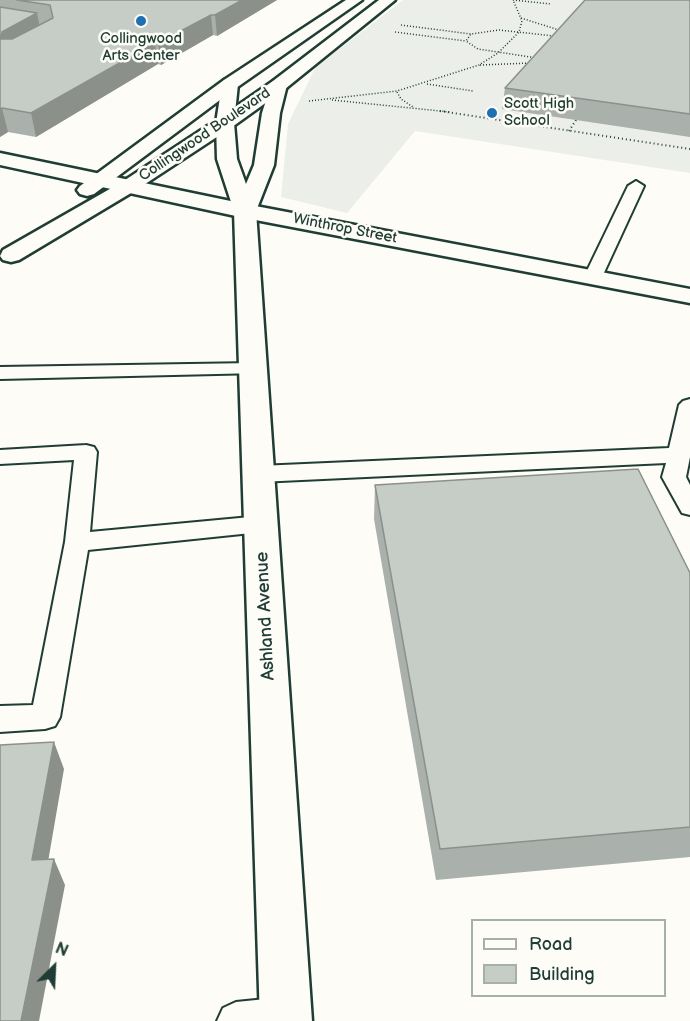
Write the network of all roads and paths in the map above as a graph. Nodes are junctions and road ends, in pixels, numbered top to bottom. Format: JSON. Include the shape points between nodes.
{"nodes":[{"id":1,"x":355,"y":0,"type":"edge"},
{"id":2,"x":513,"y":0,"type":"edge"},
{"id":3,"x":384,"y":4,"type":"edge"},
{"id":4,"x":551,"y":4,"type":"dead end"},
{"id":5,"x":521,"y":18,"type":"junction"},
{"id":6,"x":395,"y":25,"type":"dead end"},
{"id":7,"x":388,"y":31,"type":"dead end"},
{"id":8,"x":519,"y":32,"type":"junction"},
{"id":9,"x":568,"y":33,"type":"edge"},
{"id":10,"x":471,"y":34,"type":"junction"},
{"id":11,"x":553,"y":36,"type":"edge"},
{"id":12,"x":466,"y":41,"type":"junction"},
{"id":13,"x":498,"y":53,"type":"junction"},
{"id":14,"x":546,"y":59,"type":"edge"},
{"id":15,"x":533,"y":63,"type":"edge"},
{"id":16,"x":479,"y":65,"type":"junction"},
{"id":17,"x":230,"y":84,"type":"junction"},
{"id":18,"x":424,"y":84,"type":"junction"},
{"id":19,"x":279,"y":85,"type":"junction"},
{"id":20,"x":397,"y":91,"type":"junction"},
{"id":21,"x":473,"y":91,"type":"dead end"},
{"id":22,"x":332,"y":100,"type":"junction"},
{"id":23,"x":299,"y":102,"type":"dead end"},
{"id":24,"x":414,"y":107,"type":"junction"},
{"id":25,"x":576,"y":120,"type":"edge"},
{"id":26,"x":225,"y":123,"type":"junction"},
{"id":27,"x":569,"y":132,"type":"junction"},
{"id":28,"x":690,"y":149,"type":"edge"},
{"id":29,"x":0,"y":159,"type":"edge"},
{"id":30,"x":100,"y":178,"type":"junction"},
{"id":31,"x":129,"y":186,"type":"junction"},
{"id":32,"x":636,"y":186,"type":"dead end"},
{"id":33,"x":245,"y":211,"type":"junction"},
{"id":34,"x":5,"y":259,"type":"edge"},
{"id":35,"x":593,"y":277,"type":"junction"},
{"id":36,"x":690,"y":296,"type":"edge"},
{"id":37,"x":254,"y":369,"type":"junction"},
{"id":38,"x":0,"y":373,"type":"edge"},
{"id":39,"x":690,"y":405,"type":"edge"},
{"id":40,"x":680,"y":455,"type":"junction"},
{"id":41,"x":0,"y":457,"type":"edge"},
{"id":42,"x":259,"y":474,"type":"junction"},
{"id":43,"x":690,"y":507,"type":"edge"},
{"id":44,"x":261,"y":524,"type":"junction"},
{"id":45,"x":77,"y":542,"type":"junction"},
{"id":46,"x":0,"y":719,"type":"edge"},
{"id":47,"x":286,"y":1019,"type":"edge"},
{"id":48,"x":236,"y":1021,"type":"edge"}],
"edges":[{"from":1,"to":3,"type":"street"},
{"from":1,"to":17,"type":"street","name":"Collingwood Boulevard"},
{"from":2,"to":4,"type":"path"},
{"from":2,"to":5,"type":"path"},
{"from":3,"to":19,"type":"street","name":"Collingwood Boulevard"},
{"from":5,"to":8,"type":"path"},
{"from":5,"to":9,"type":"path"},
{"from":6,"to":10,"type":"path"},
{"from":7,"to":12,"type":"path"},
{"from":8,"to":10,"type":"path"},
{"from":8,"to":11,"type":"path"},
{"from":8,"to":13,"type":"path"},
{"from":10,"to":12,"type":"path"},
{"from":12,"to":13,"type":"path","via":[[478,49]]},
{"from":13,"to":14,"type":"path"},
{"from":13,"to":16,"type":"path"},
{"from":15,"to":16,"type":"path"},
{"from":16,"to":18,"type":"path"},
{"from":17,"to":26,"type":"street","name":"Ashland Avenue"},
{"from":17,"to":30,"type":"street","name":"Collingwood Boulevard"},
{"from":18,"to":20,"type":"path"},
{"from":18,"to":21,"type":"path"},
{"from":19,"to":26,"type":"street","name":"Collingwood Boulevard"},
{"from":19,"to":33,"type":"street","name":"Ashland Avenue","via":[[264,165]]},
{"from":20,"to":22,"type":"path"},
{"from":20,"to":24,"type":"path","via":[[401,99]]},
{"from":22,"to":23,"type":"path"},
{"from":22,"to":24,"type":"path"},
{"from":24,"to":27,"type":"path"},
{"from":25,"to":27,"type":"path"},
{"from":26,"to":31,"type":"street","name":"Collingwood Boulevard"},
{"from":26,"to":33,"type":"street","name":"Ashland Avenue","via":[[227,159]]},
{"from":27,"to":28,"type":"path"},
{"from":29,"to":30,"type":"street","name":"Winthrop Street"},
{"from":30,"to":31,"type":"street","name":"Winthrop Street"},
{"from":30,"to":34,"type":"street","name":"Collingwood Boulevard"},
{"from":31,"to":33,"type":"street","name":"Winthrop Street"},
{"from":31,"to":34,"type":"street","name":"Collingwood Boulevard"},
{"from":32,"to":35,"type":"lane"},
{"from":33,"to":35,"type":"street","name":"Winthrop Street"},
{"from":33,"to":37,"type":"street","name":"Ashland Avenue"},
{"from":35,"to":36,"type":"street","name":"Winthrop Street"},
{"from":37,"to":38,"type":"lane"},
{"from":37,"to":42,"type":"street","name":"Ashland Avenue"},
{"from":39,"to":40,"type":"lane"},
{"from":40,"to":42,"type":"lane"},
{"from":40,"to":43,"type":"lane","via":[[674,477]]},
{"from":41,"to":45,"type":"lane","via":[[86,452]]},
{"from":42,"to":44,"type":"street","name":"Ashland Avenue"},
{"from":44,"to":45,"type":"lane"},
{"from":44,"to":47,"type":"street","name":"Ashland Avenue"},
{"from":45,"to":46,"type":"lane","via":[[45,717]]},
{"from":47,"to":48,"type":"lane"}]}
